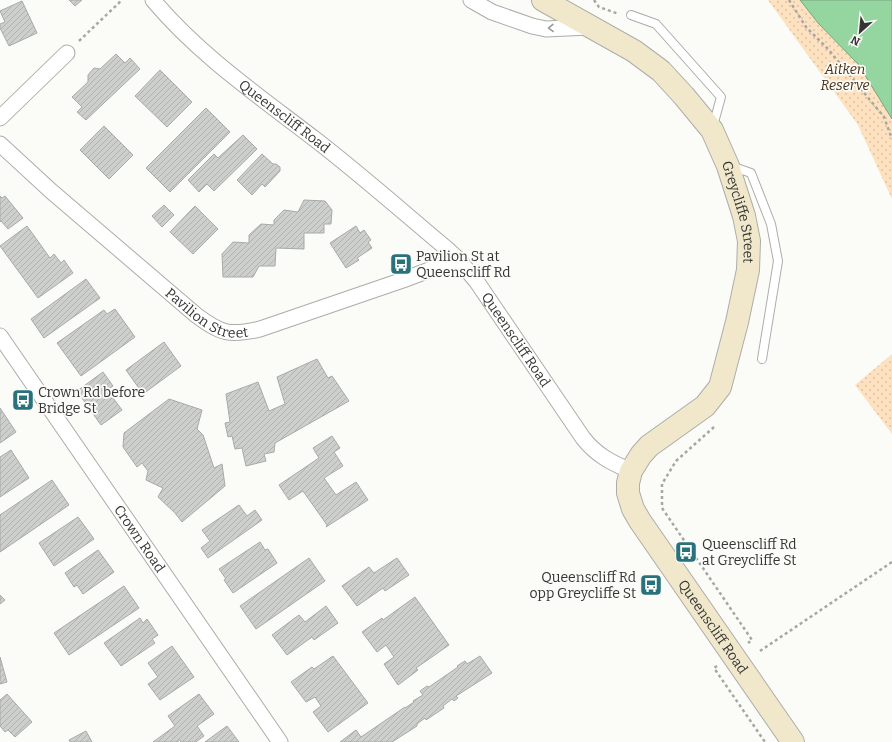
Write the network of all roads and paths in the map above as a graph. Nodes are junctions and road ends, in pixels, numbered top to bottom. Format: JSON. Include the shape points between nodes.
{"nodes":[{"id":1,"x":122,"y":0,"type":"edge"},
{"id":2,"x":153,"y":0,"type":"edge"},
{"id":3,"x":472,"y":0,"type":"edge"},
{"id":4,"x":543,"y":0,"type":"edge"},
{"id":5,"x":594,"y":0,"type":"edge"},
{"id":6,"x":788,"y":0,"type":"edge"},
{"id":7,"x":620,"y":14,"type":"dead end"},
{"id":8,"x":631,"y":15,"type":"dead end"},
{"id":9,"x":590,"y":27,"type":"junction"},
{"id":10,"x":80,"y":41,"type":"dead end"},
{"id":11,"x":68,"y":53,"type":"dead end"},
{"id":12,"x":0,"y":118,"type":"edge"},
{"id":13,"x":712,"y":130,"type":"junction"},
{"id":14,"x":892,"y":139,"type":"edge"},
{"id":15,"x":0,"y":144,"type":"edge"},
{"id":16,"x":728,"y":166,"type":"junction"},
{"id":17,"x":458,"y":259,"type":"junction"},
{"id":18,"x":0,"y":336,"type":"edge"},
{"id":19,"x":762,"y":359,"type":"dead end"},
{"id":20,"x":715,"y":425,"type":"dead end"},
{"id":21,"x":631,"y":471,"type":"junction"},
{"id":22,"x":892,"y":562,"type":"edge"},
{"id":23,"x":752,"y":640,"type":"dead end"},
{"id":24,"x":760,"y":651,"type":"dead end"},
{"id":25,"x":714,"y":668,"type":"dead end"},
{"id":26,"x":280,"y":742,"type":"edge"},
{"id":27,"x":765,"y":742,"type":"edge"},
{"id":28,"x":793,"y":742,"type":"edge"}],
"edges":[{"from":1,"to":10,"type":"path"},
{"from":2,"to":17,"type":"street","name":"Queenscliff Road","via":[[208,57],[323,146]]},
{"from":9,"to":3,"type":"street","one_way":true,"via":[[546,29],[532,26],[492,12]]},
{"from":4,"to":9,"type":"main road","name":"Greycliffe Street"},
{"from":5,"to":7,"type":"path","via":[[599,7]]},
{"from":6,"to":14,"type":"path","via":[[806,27],[828,49],[884,117]]},
{"from":8,"to":13,"type":"lane","via":[[656,24],[722,97]]},
{"from":9,"to":13,"type":"main road","name":"Greycliffe Street","via":[[634,51],[661,71]]},
{"from":11,"to":12,"type":"street"},
{"from":13,"to":16,"type":"main road","name":"Greycliffe Street"},
{"from":15,"to":17,"type":"street","name":"Pavilion Street","via":[[196,315],[222,331],[242,333],[260,329]]},
{"from":16,"to":19,"type":"lane","via":[[751,173],[771,224],[778,261]]},
{"from":16,"to":21,"type":"main road","name":"Greycliffe Street","via":[[749,241],[748,270],[723,378],[717,392],[705,406],[649,446]]},
{"from":17,"to":21,"type":"street","name":"Queenscliff Road","via":[[477,282],[583,438],[597,454]]},
{"from":18,"to":26,"type":"street","name":"Crown Road"},
{"from":20,"to":23,"type":"path","via":[[676,462],[662,484],[662,508]]},
{"from":21,"to":28,"type":"main road","name":"Queenscliff Road","via":[[628,494],[633,509]]},
{"from":22,"to":24,"type":"path"},
{"from":25,"to":27,"type":"path"}]}
